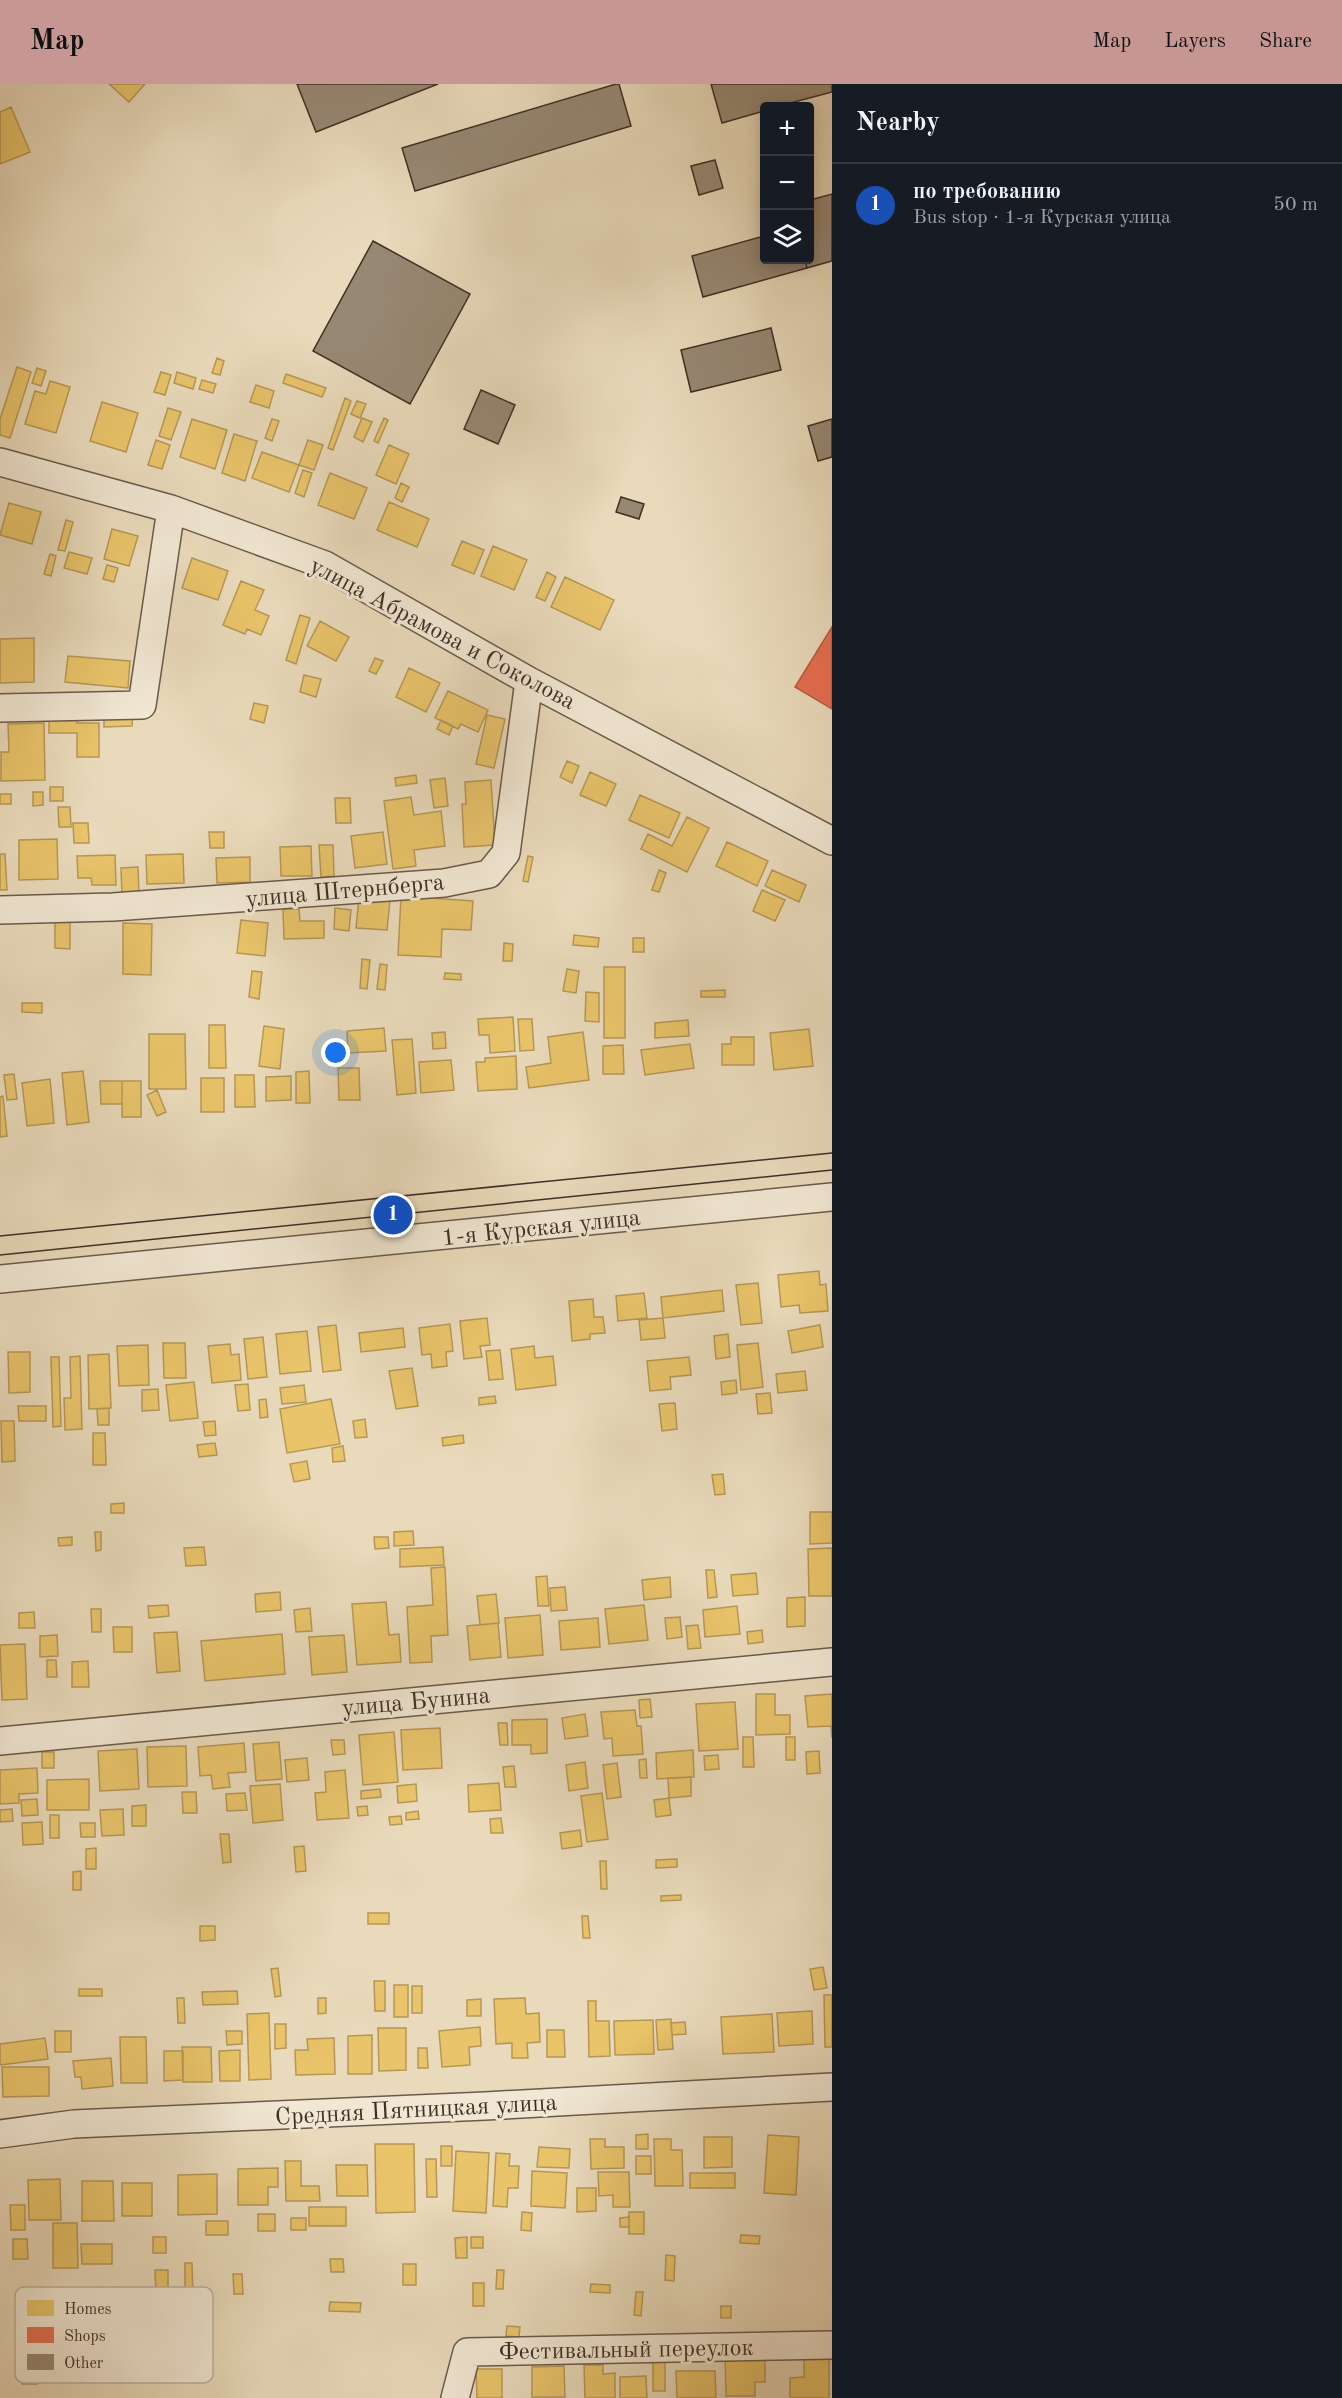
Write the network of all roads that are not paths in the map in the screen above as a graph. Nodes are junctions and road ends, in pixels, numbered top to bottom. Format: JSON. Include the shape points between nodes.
{"nodes":[{"id":1,"x":0,"y":462,"type":"edge"},
{"id":2,"x":171,"y":509,"type":"junction"},
{"id":3,"x":529,"y":681,"type":"junction"},
{"id":4,"x":0,"y":708,"type":"edge"},
{"id":5,"x":832,"y":841,"type":"edge"},
{"id":6,"x":0,"y":910,"type":"edge"},
{"id":7,"x":832,"y":1197,"type":"edge"},
{"id":8,"x":0,"y":1279,"type":"edge"},
{"id":9,"x":832,"y":1662,"type":"edge"},
{"id":10,"x":0,"y":1741,"type":"edge"},
{"id":11,"x":832,"y":2087,"type":"edge"},
{"id":12,"x":0,"y":2134,"type":"edge"},
{"id":13,"x":832,"y":2345,"type":"edge"},
{"id":14,"x":455,"y":2398,"type":"edge"}],
"edges":[{"from":1,"to":2,"type":"street","name":"улица Абрамова и Соколова"},
{"from":2,"to":3,"type":"street","name":"улица Абрамова и Соколова","via":[[325,566]]},
{"from":2,"to":4,"type":"street","via":[[142,705]]},
{"from":3,"to":5,"type":"street","name":"улица Абрамова и Соколова"},
{"from":3,"to":6,"type":"street","name":"улица Штернберга","via":[[506,853],[489,874],[444,883],[137,906]]},
{"from":7,"to":8,"type":"street","name":"1-я Курская улица"},
{"from":9,"to":10,"type":"street","name":"улица Бунина"},
{"from":11,"to":12,"type":"street","name":"Средняя Пятницкая улица","via":[[74,2124]]},
{"from":13,"to":14,"type":"street","name":"Фестивальный переулок","via":[[467,2352]]}]}
